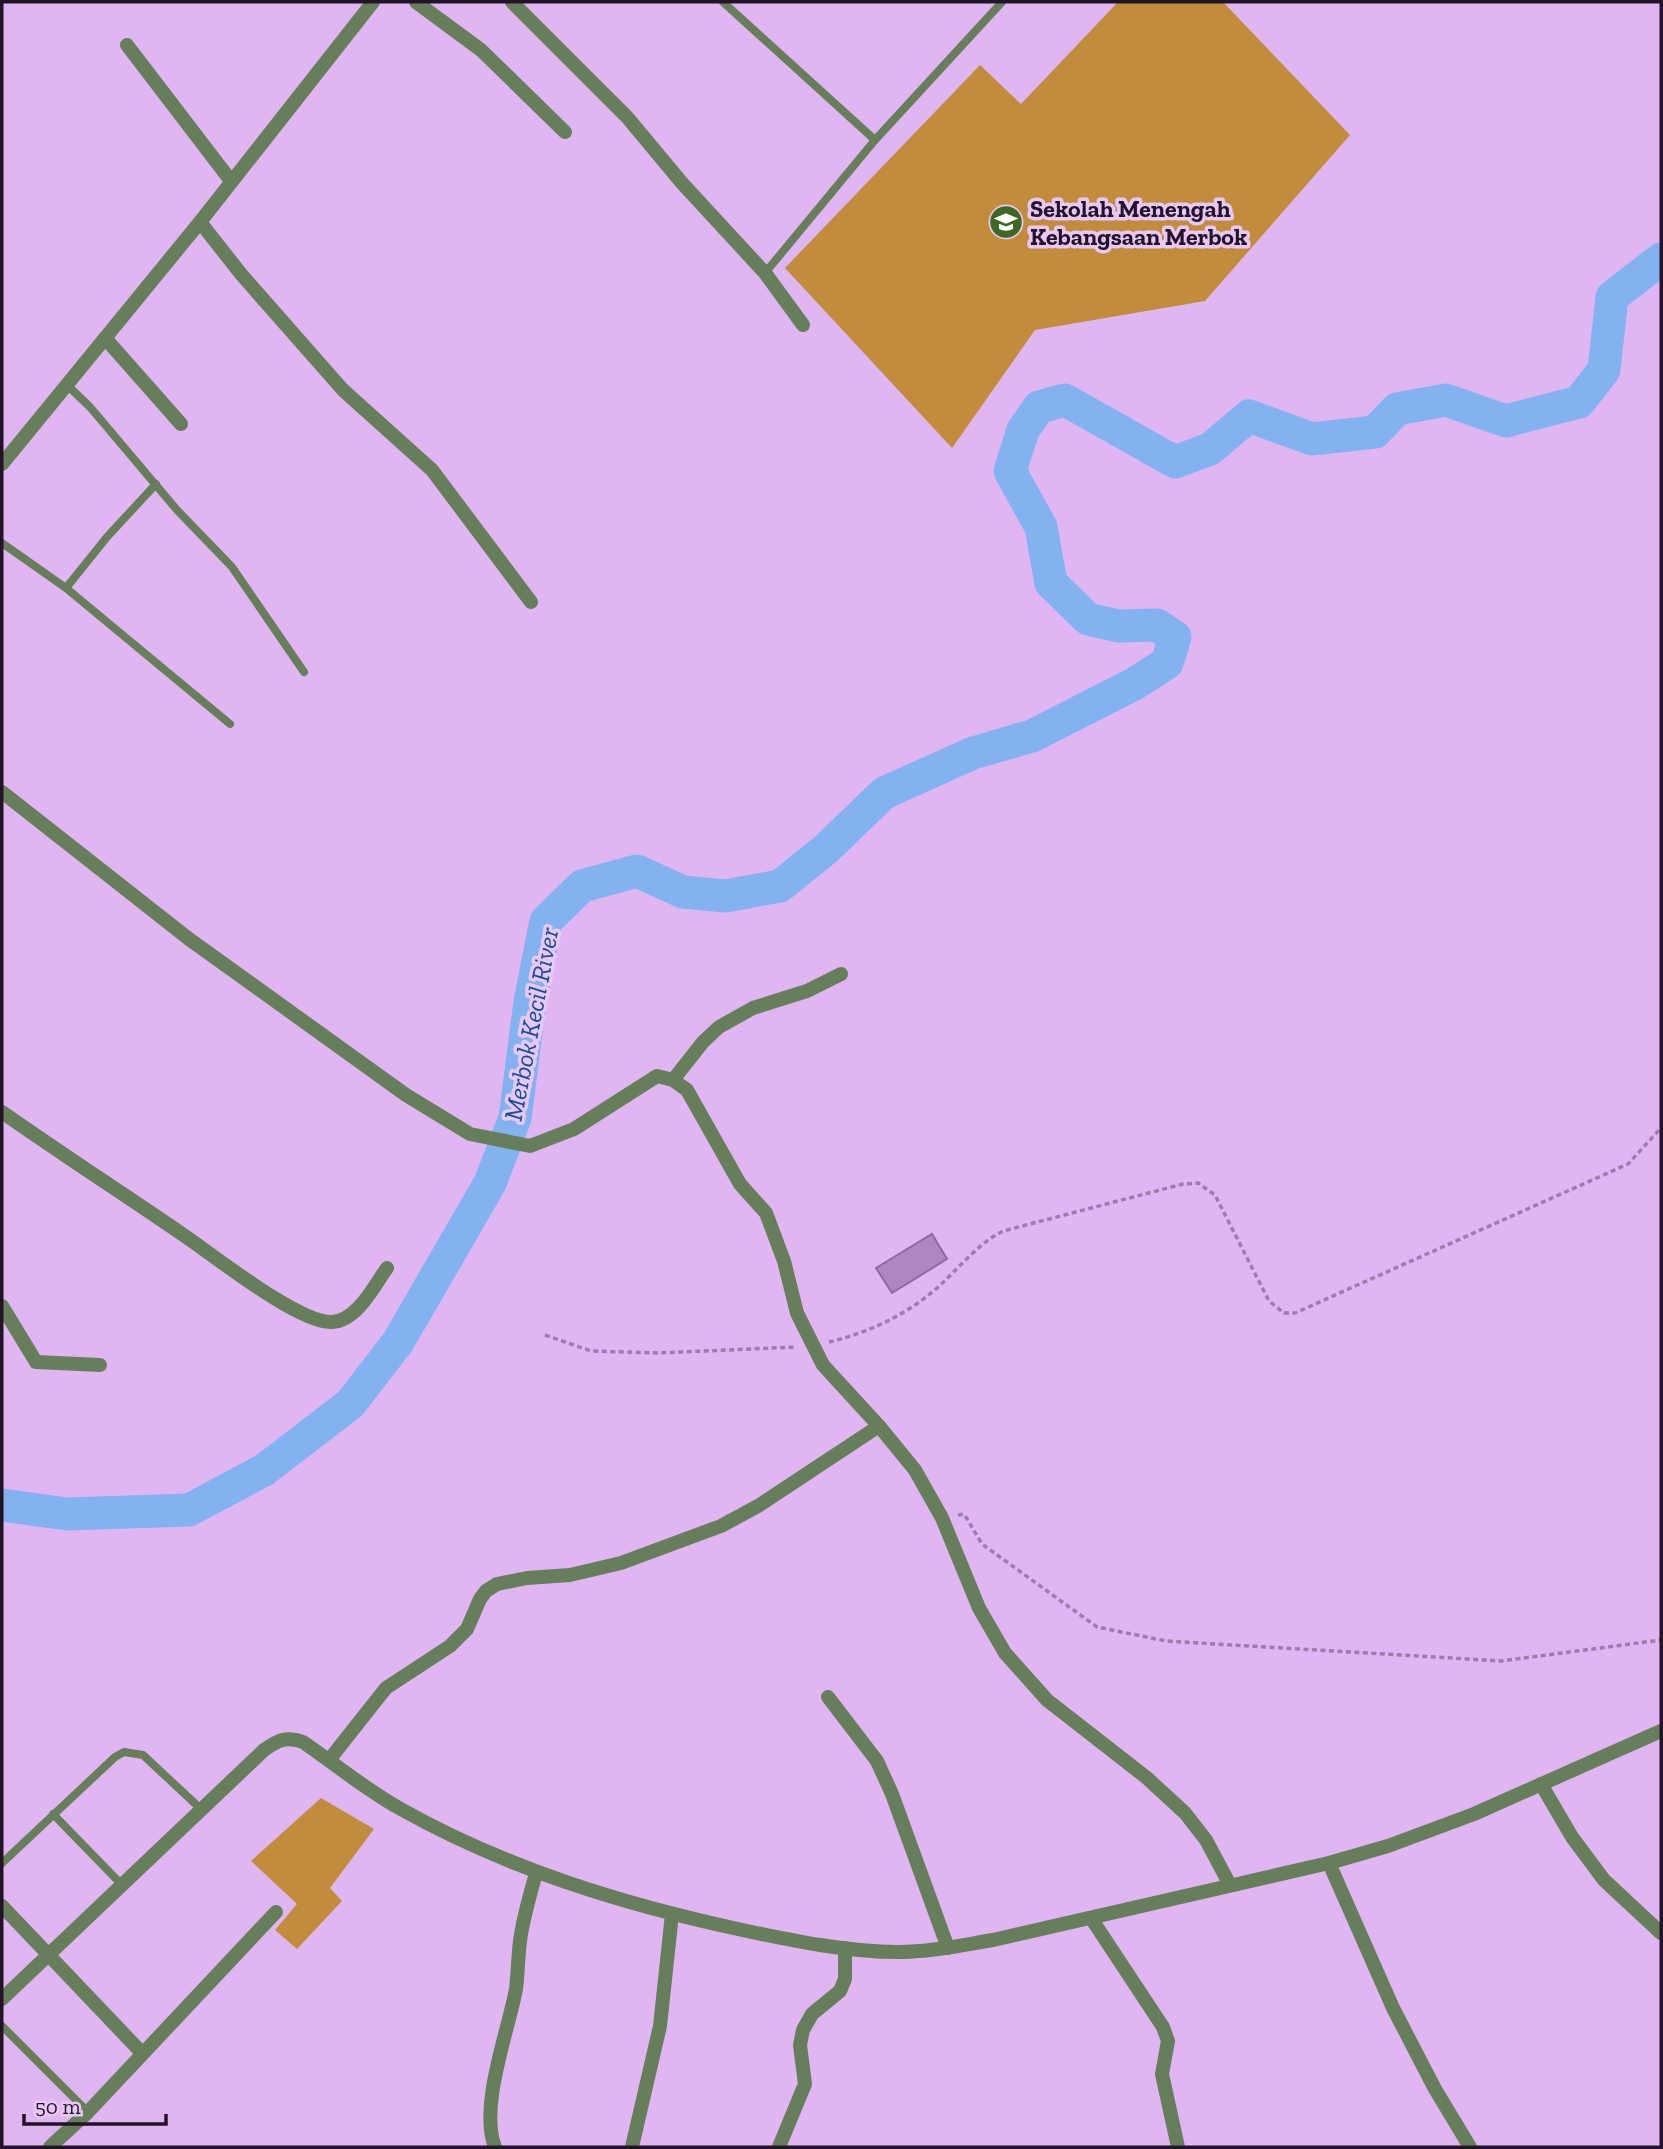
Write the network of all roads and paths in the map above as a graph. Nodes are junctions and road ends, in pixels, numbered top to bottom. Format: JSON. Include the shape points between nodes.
{"nodes":[{"id":1,"x":373,"y":2,"type":"edge"},
{"id":2,"x":416,"y":2,"type":"edge"},
{"id":3,"x":512,"y":2,"type":"edge"},
{"id":4,"x":723,"y":2,"type":"edge"},
{"id":5,"x":1002,"y":2,"type":"edge"},
{"id":6,"x":127,"y":45,"type":"dead end"},
{"id":7,"x":565,"y":132,"type":"dead end"},
{"id":8,"x":875,"y":140,"type":"junction"},
{"id":9,"x":231,"y":181,"type":"junction"},
{"id":10,"x":200,"y":222,"type":"junction"},
{"id":11,"x":765,"y":273,"type":"junction"},
{"id":12,"x":803,"y":326,"type":"dead end"},
{"id":13,"x":105,"y":338,"type":"junction"},
{"id":14,"x":67,"y":385,"type":"junction"},
{"id":15,"x":181,"y":424,"type":"dead end"},
{"id":16,"x":2,"y":464,"type":"edge"},
{"id":17,"x":156,"y":484,"type":"junction"},
{"id":18,"x":2,"y":543,"type":"edge"},
{"id":19,"x":66,"y":588,"type":"junction"},
{"id":20,"x":531,"y":602,"type":"dead end"},
{"id":21,"x":304,"y":672,"type":"dead end"},
{"id":22,"x":230,"y":724,"type":"dead end"},
{"id":23,"x":2,"y":792,"type":"edge"},
{"id":24,"x":841,"y":974,"type":"dead end"},
{"id":25,"x":673,"y":1080,"type":"junction"},
{"id":26,"x":2,"y":1112,"type":"edge"},
{"id":27,"x":1661,"y":1128,"type":"edge"},
{"id":28,"x":387,"y":1268,"type":"dead end"},
{"id":29,"x":2,"y":1306,"type":"edge"},
{"id":30,"x":545,"y":1335,"type":"dead end"},
{"id":31,"x":812,"y":1346,"type":"junction"},
{"id":32,"x":100,"y":1365,"type":"dead end"},
{"id":33,"x":879,"y":1426,"type":"junction"},
{"id":34,"x":942,"y":1518,"type":"junction"},
{"id":35,"x":1661,"y":1640,"type":"edge"},
{"id":36,"x":828,"y":1697,"type":"dead end"},
{"id":37,"x":1661,"y":1731,"type":"edge"},
{"id":38,"x":329,"y":1760,"type":"junction"},
{"id":39,"x":1541,"y":1784,"type":"junction"},
{"id":40,"x":202,"y":1810,"type":"junction"},
{"id":41,"x":53,"y":1814,"type":"junction"},
{"id":42,"x":2,"y":1863,"type":"edge"},
{"id":43,"x":1329,"y":1863,"type":"junction"},
{"id":44,"x":536,"y":1873,"type":"junction"},
{"id":45,"x":1230,"y":1885,"type":"junction"},
{"id":46,"x":122,"y":1886,"type":"junction"},
{"id":47,"x":2,"y":1906,"type":"edge"},
{"id":48,"x":276,"y":1912,"type":"dead end"},
{"id":49,"x":672,"y":1914,"type":"junction"},
{"id":50,"x":1091,"y":1917,"type":"junction"},
{"id":51,"x":1661,"y":1933,"type":"edge"},
{"id":52,"x":845,"y":1948,"type":"junction"},
{"id":53,"x":948,"y":1948,"type":"junction"},
{"id":54,"x":48,"y":1956,"type":"junction"},
{"id":55,"x":2,"y":1998,"type":"edge"},
{"id":56,"x":2,"y":2026,"type":"edge"},
{"id":57,"x":142,"y":2053,"type":"junction"},
{"id":58,"x":88,"y":2112,"type":"junction"},
{"id":59,"x":1458,"y":2129,"type":"junction"},
{"id":60,"x":50,"y":2147,"type":"edge"},
{"id":61,"x":495,"y":2147,"type":"edge"},
{"id":62,"x":632,"y":2147,"type":"edge"},
{"id":63,"x":779,"y":2147,"type":"edge"},
{"id":64,"x":1178,"y":2147,"type":"edge"},
{"id":65,"x":1457,"y":2147,"type":"edge"},
{"id":66,"x":1470,"y":2147,"type":"edge"}],
"edges":[{"from":1,"to":9,"type":"street"},
{"from":2,"to":7,"type":"street","via":[[481,50]]},
{"from":3,"to":11,"type":"street","via":[[606,95]]},
{"from":4,"to":8,"type":"lane"},
{"from":5,"to":8,"type":"lane"},
{"from":6,"to":9,"type":"street"},
{"from":8,"to":11,"type":"lane"},
{"from":9,"to":10,"type":"street"},
{"from":10,"to":13,"type":"street"},
{"from":10,"to":20,"type":"street","via":[[343,390],[432,471]]},
{"from":11,"to":12,"type":"street"},
{"from":13,"to":14,"type":"street"},
{"from":13,"to":15,"type":"street"},
{"from":14,"to":16,"type":"street"},
{"from":14,"to":17,"type":"lane"},
{"from":17,"to":19,"type":"lane"},
{"from":17,"to":21,"type":"lane","via":[[232,567]]},
{"from":18,"to":19,"type":"lane"},
{"from":19,"to":22,"type":"lane"},
{"from":23,"to":25,"type":"street","via":[[189,939],[406,1094],[470,1134],[530,1146],[575,1129],[657,1076]]},
{"from":24,"to":25,"type":"street","via":[[807,991],[752,1007],[719,1027]]},
{"from":25,"to":31,"type":"street","via":[[693,1098],[740,1184],[766,1213]]},
{"from":26,"to":28,"type":"street","via":[[273,1298],[321,1321],[333,1322],[355,1311]]},
{"from":27,"to":31,"type":"path","via":[[1628,1164],[1295,1313],[1284,1313],[1269,1301],[1215,1195],[1199,1183],[1003,1231],[926,1298],[848,1338]]},
{"from":29,"to":32,"type":"street","via":[[36,1362]]},
{"from":30,"to":31,"type":"path","via":[[591,1351]]},
{"from":31,"to":33,"type":"street","via":[[823,1365]]},
{"from":33,"to":34,"type":"street","via":[[915,1470]]},
{"from":33,"to":38,"type":"street","via":[[721,1526],[621,1563],[497,1584],[480,1599],[467,1629],[450,1646],[386,1688]]},
{"from":34,"to":35,"type":"path","via":[[964,1514],[982,1544],[1097,1627],[1166,1641],[1501,1661]]},
{"from":34,"to":45,"type":"street","via":[[979,1608],[1005,1653],[1047,1700],[1168,1796],[1206,1840]]},
{"from":36,"to":53,"type":"street","via":[[877,1761]]},
{"from":37,"to":39,"type":"street"},
{"from":38,"to":40,"type":"street","via":[[303,1742],[283,1738],[264,1750]]},
{"from":38,"to":44,"type":"street","via":[[401,1809]]},
{"from":39,"to":43,"type":"street","via":[[1474,1814]]},
{"from":39,"to":51,"type":"street","via":[[1604,1880]]},
{"from":40,"to":41,"type":"lane","via":[[142,1755],[124,1752]]},
{"from":40,"to":46,"type":"street"},
{"from":41,"to":42,"type":"lane"},
{"from":41,"to":46,"type":"lane"},
{"from":43,"to":45,"type":"street"},
{"from":43,"to":59,"type":"street","via":[[1393,2008]]},
{"from":44,"to":49,"type":"street"},
{"from":44,"to":61,"type":"street","via":[[491,2111],[489,2127]]},
{"from":45,"to":50,"type":"street"},
{"from":46,"to":54,"type":"street"},
{"from":47,"to":54,"type":"street"},
{"from":48,"to":57,"type":"street"},
{"from":49,"to":52,"type":"street"},
{"from":49,"to":62,"type":"street","via":[[660,2026]]},
{"from":50,"to":53,"type":"street"},
{"from":50,"to":64,"type":"street","via":[[1163,2027],[1168,2041],[1162,2074]]},
{"from":52,"to":53,"type":"street","via":[[898,1952]]},
{"from":52,"to":63,"type":"street","via":[[845,1979],[840,1991],[812,2014],[803,2030],[800,2045],[805,2084]]},
{"from":54,"to":55,"type":"street"},
{"from":54,"to":57,"type":"street"},
{"from":56,"to":58,"type":"lane"},
{"from":57,"to":58,"type":"street"},
{"from":58,"to":60,"type":"street"},
{"from":59,"to":65,"type":"street"},
{"from":59,"to":66,"type":"street"}]}
